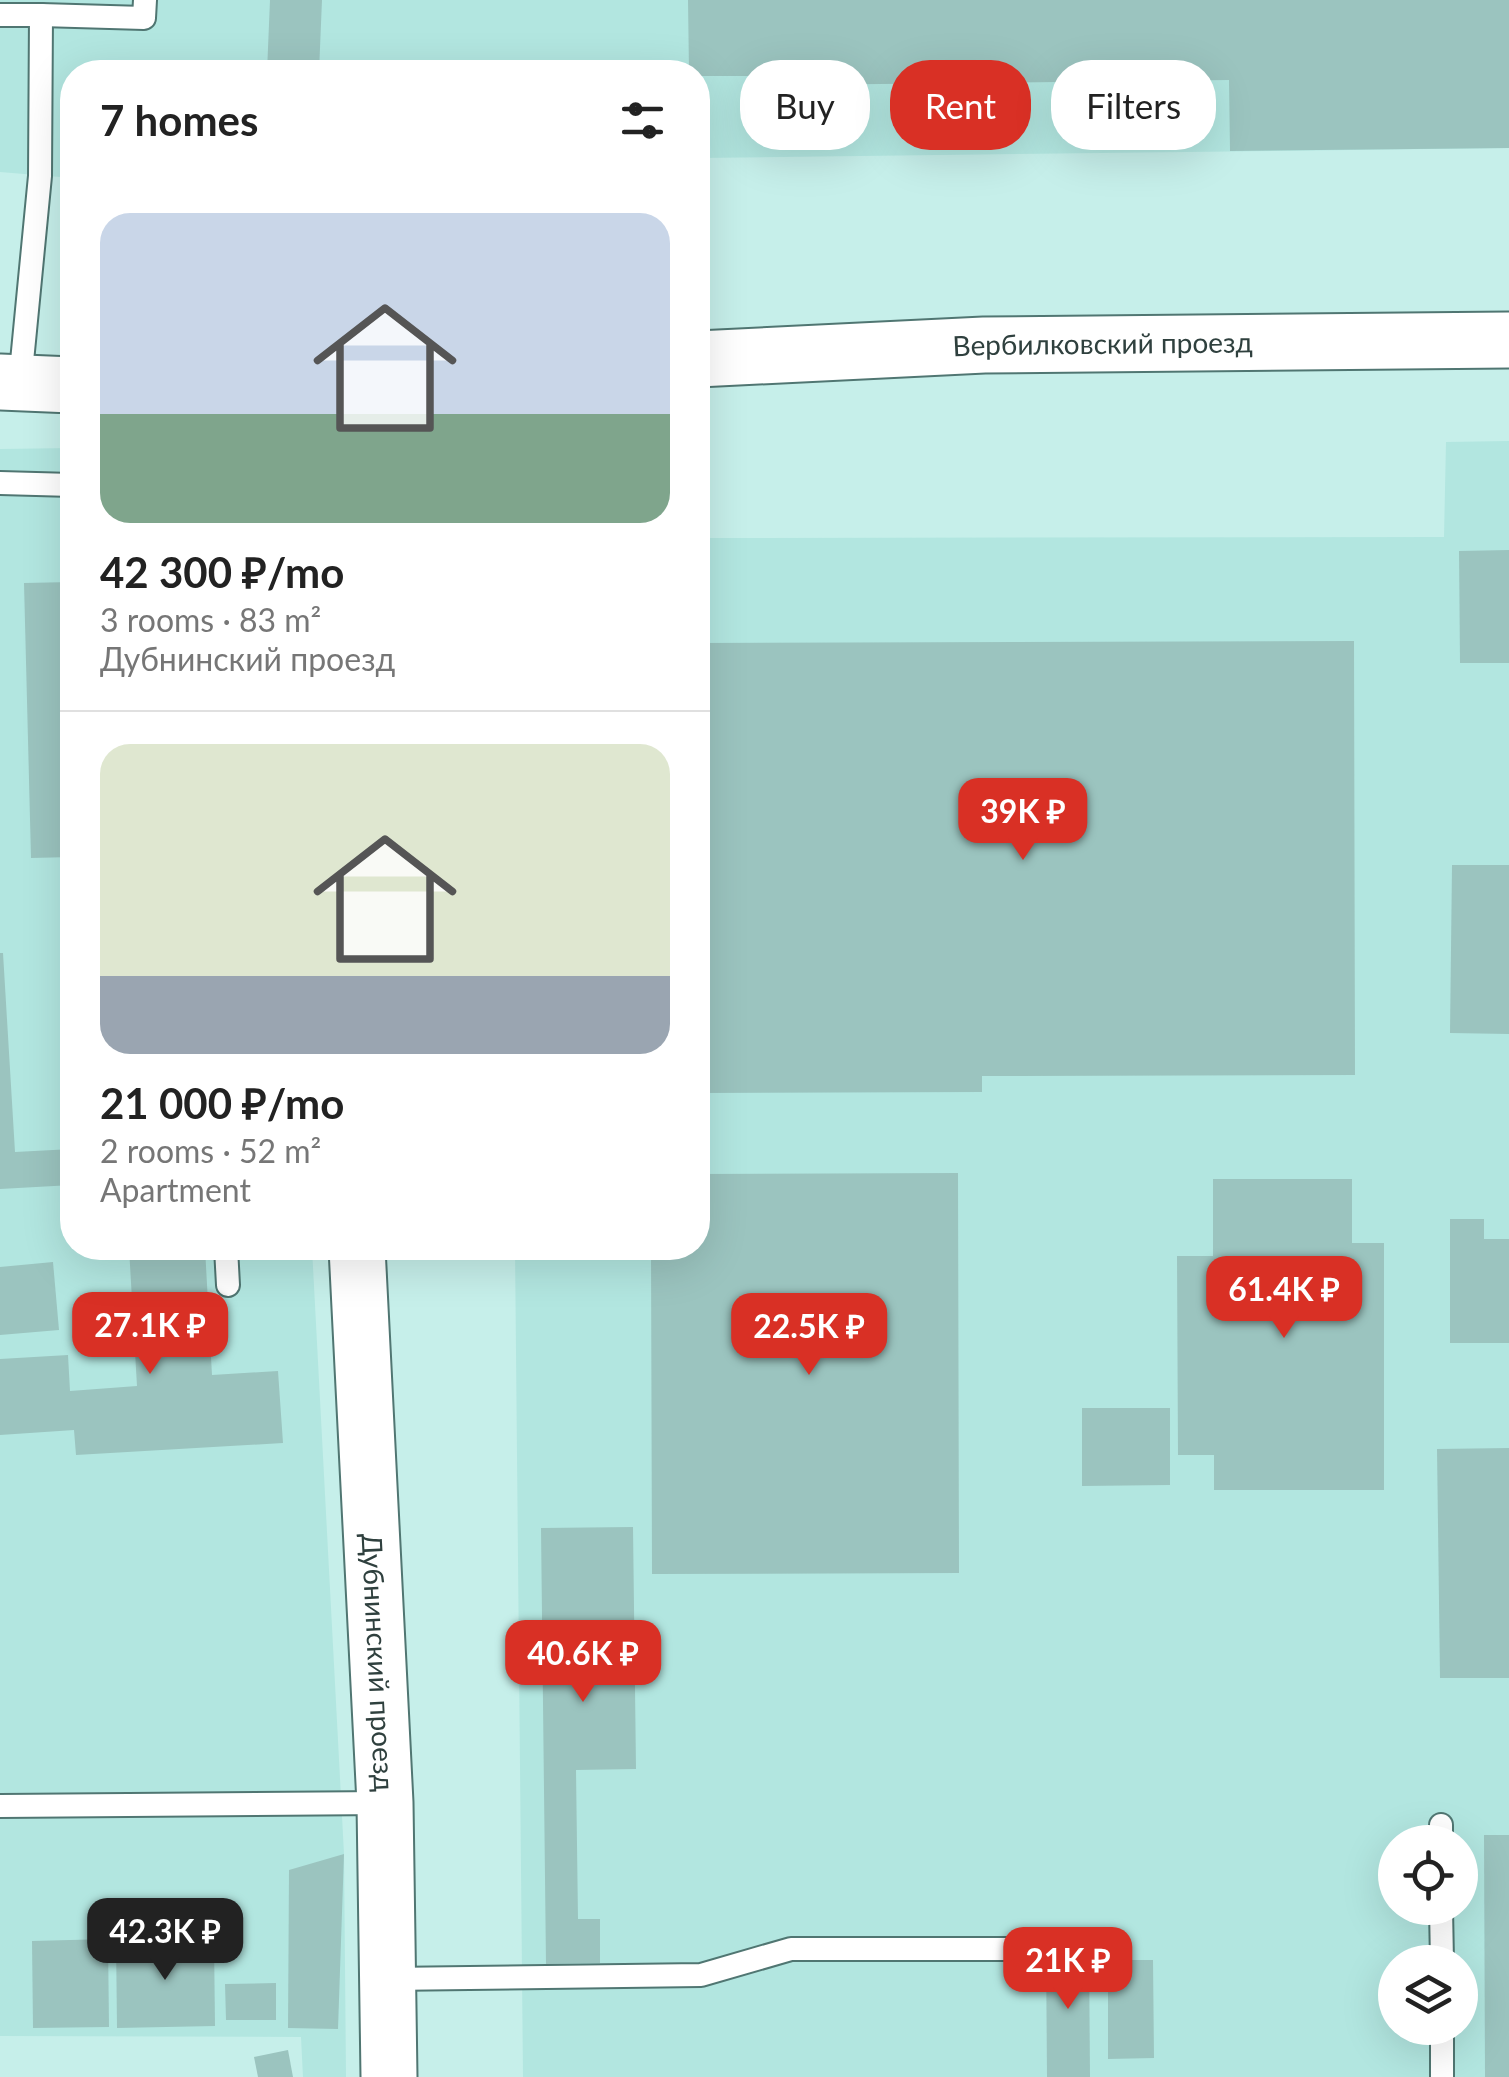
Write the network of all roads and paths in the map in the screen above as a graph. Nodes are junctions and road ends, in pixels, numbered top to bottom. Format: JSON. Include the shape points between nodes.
{"nodes":[{"id":1,"x":145,"y":0,"type":"edge"},
{"id":2,"x":0,"y":15,"type":"edge"},
{"id":3,"x":41,"y":15,"type":"junction"},
{"id":4,"x":1509,"y":340,"type":"edge"},
{"id":5,"x":710,"y":358,"type":"edge"},
{"id":6,"x":31,"y":383,"type":"edge"},
{"id":7,"x":0,"y":483,"type":"edge"},
{"id":8,"x":60,"y":485,"type":"edge"},
{"id":9,"x":227,"y":1260,"type":"edge"},
{"id":10,"x":358,"y":1260,"type":"edge"},
{"id":11,"x":228,"y":1285,"type":"dead end"},
{"id":12,"x":385,"y":1803,"type":"junction"},
{"id":13,"x":0,"y":1806,"type":"edge"},
{"id":14,"x":1012,"y":1949,"type":"dead end"},
{"id":15,"x":388,"y":1978,"type":"junction"},
{"id":16,"x":1442,"y":2045,"type":"edge"},
{"id":17,"x":389,"y":2077,"type":"edge"},
{"id":18,"x":1442,"y":2077,"type":"edge"}],
"edges":[{"from":1,"to":3,"type":"lane","via":[[144,18]]},
{"from":2,"to":3,"type":"lane"},
{"from":3,"to":6,"type":"lane"},
{"from":4,"to":5,"type":"street","name":"Вербилковский проезд","via":[[984,345]]},
{"from":7,"to":8,"type":"lane"},
{"from":9,"to":11,"type":"lane"},
{"from":10,"to":12,"type":"street","name":"Дубнинский проезд"},
{"from":12,"to":13,"type":"lane"},
{"from":12,"to":15,"type":"street","name":"Дубнинский проезд"},
{"from":14,"to":15,"type":"lane","via":[[791,1949],[701,1975]]},
{"from":15,"to":17,"type":"street","name":"Дубнинский проезд"},
{"from":16,"to":18,"type":"lane"}]}
